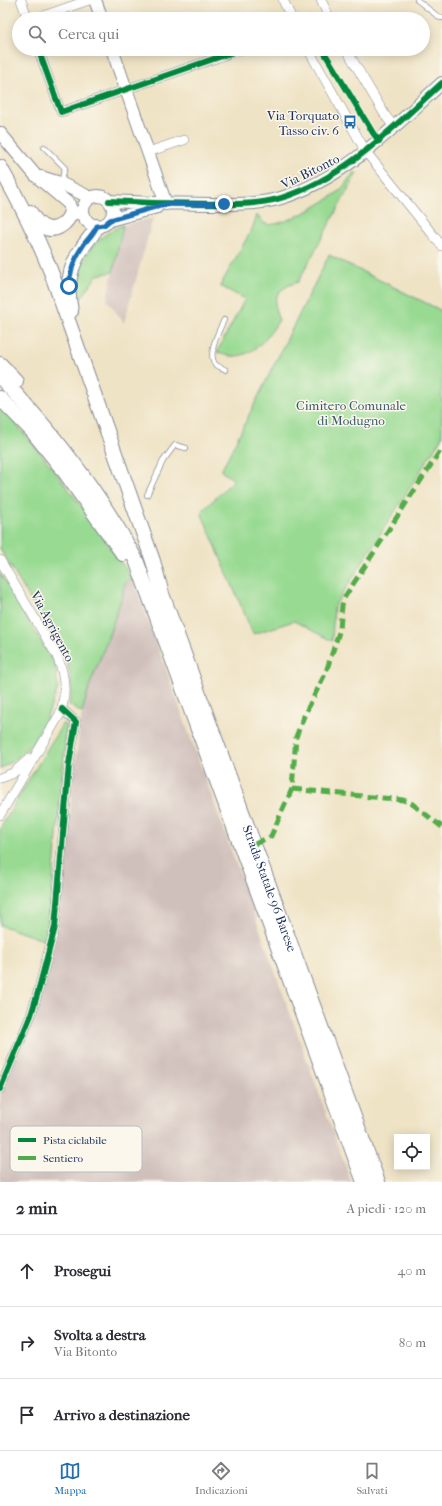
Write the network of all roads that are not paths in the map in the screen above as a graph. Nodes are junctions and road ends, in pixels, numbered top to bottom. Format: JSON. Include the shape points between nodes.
{"nodes":[{"id":1,"x":21,"y":0,"type":"edge"},
{"id":2,"x":89,"y":0,"type":"edge"},
{"id":3,"x":95,"y":0,"type":"edge"},
{"id":4,"x":283,"y":0,"type":"edge"},
{"id":5,"x":321,"y":0,"type":"edge"},
{"id":6,"x":417,"y":0,"type":"edge"},
{"id":7,"x":25,"y":12,"type":"edge"},
{"id":8,"x":55,"y":12,"type":"edge"},
{"id":9,"x":99,"y":12,"type":"edge"},
{"id":10,"x":289,"y":12,"type":"edge"},
{"id":11,"x":327,"y":12,"type":"edge"},
{"id":12,"x":442,"y":18,"type":"edge"},
{"id":13,"x":41,"y":56,"type":"edge"},
{"id":14,"x":114,"y":56,"type":"edge"},
{"id":15,"x":222,"y":56,"type":"edge"},
{"id":16,"x":312,"y":56,"type":"edge"},
{"id":17,"x":350,"y":56,"type":"edge"},
{"id":18,"x":442,"y":83,"type":"edge"},
{"id":19,"x":126,"y":90,"type":"junction"},
{"id":20,"x":394,"y":127,"type":"junction"},
{"id":21,"x":0,"y":133,"type":"edge"},
{"id":22,"x":184,"y":140,"type":"dead end"},
{"id":23,"x":44,"y":147,"type":"dead end"},
{"id":24,"x":148,"y":152,"type":"junction"},
{"id":25,"x":366,"y":152,"type":"junction"},
{"id":26,"x":0,"y":167,"type":"edge"},
{"id":27,"x":36,"y":176,"type":"junction"},
{"id":28,"x":60,"y":183,"type":"junction"},
{"id":29,"x":91,"y":198,"type":"junction"},
{"id":30,"x":109,"y":201,"type":"junction"},
{"id":31,"x":166,"y":204,"type":"junction"},
{"id":32,"x":77,"y":213,"type":"junction"},
{"id":33,"x":110,"y":220,"type":"junction"},
{"id":34,"x":97,"y":226,"type":"junction"},
{"id":35,"x":442,"y":246,"type":"edge"},
{"id":36,"x":224,"y":320,"type":"dead end"},
{"id":37,"x":0,"y":364,"type":"edge"},
{"id":38,"x":226,"y":370,"type":"dead end"},
{"id":39,"x":0,"y":377,"type":"edge"},
{"id":40,"x":93,"y":392,"type":"junction"},
{"id":41,"x":0,"y":398,"type":"edge"},
{"id":42,"x":186,"y":448,"type":"dead end"},
{"id":43,"x":146,"y":495,"type":"dead end"},
{"id":44,"x":0,"y":560,"type":"edge"},
{"id":45,"x":156,"y":597,"type":"junction"},
{"id":46,"x":62,"y":709,"type":"junction"},
{"id":47,"x":42,"y":743,"type":"junction"},
{"id":48,"x":0,"y":778,"type":"edge"},
{"id":49,"x":0,"y":798,"type":"edge"},
{"id":50,"x":2,"y":806,"type":"edge"},
{"id":51,"x":0,"y":815,"type":"edge"},
{"id":52,"x":0,"y":1090,"type":"edge"},
{"id":53,"x":364,"y":1182,"type":"edge"},
{"id":54,"x":378,"y":1182,"type":"edge"}],
"edges":[{"from":1,"to":7,"type":"street"},
{"from":2,"to":8,"type":"street"},
{"from":3,"to":9,"type":"street"},
{"from":4,"to":10,"type":"street"},
{"from":5,"to":11,"type":"street"},
{"from":6,"to":12,"type":"lane"},
{"from":13,"to":19,"type":"street","via":[[61,112]]},
{"from":14,"to":19,"type":"street"},
{"from":15,"to":19,"type":"street"},
{"from":16,"to":25,"type":"street"},
{"from":17,"to":20,"type":"street"},
{"from":18,"to":20,"type":"street","name":"Via Bitonto"},
{"from":19,"to":24,"type":"street"},
{"from":20,"to":25,"type":"street","name":"Via Bitonto"},
{"from":21,"to":27,"type":"street"},
{"from":22,"to":24,"type":"street"},
{"from":23,"to":28,"type":"lane","via":[[65,168]]},
{"from":24,"to":31,"type":"street"},
{"from":25,"to":31,"type":"street","name":"Via Bitonto","via":[[303,190],[265,202]]},
{"from":25,"to":35,"type":"street"},
{"from":26,"to":32,"type":"main road","via":[[44,228],[54,229],[62,226]]},
{"from":26,"to":40,"type":"main road","via":[[42,250]]},
{"from":27,"to":28,"type":"street"},
{"from":27,"to":32,"type":"street"},
{"from":28,"to":29,"type":"street"},
{"from":29,"to":30,"type":"street","via":[[100,196]]},
{"from":29,"to":32,"type":"street"},
{"from":30,"to":31,"type":"street","name":"Via Bitonto"},
{"from":30,"to":33,"type":"street","via":[[113,210]]},
{"from":31,"to":33,"type":"street","name":"Via Bitonto"},
{"from":32,"to":34,"type":"street","via":[[90,224]]},
{"from":33,"to":34,"type":"street","via":[[104,225]]},
{"from":34,"to":40,"type":"main road","via":[[77,257],[70,274],[69,286],[72,313]]},
{"from":36,"to":38,"type":"lane","via":[[212,350],[216,365]]},
{"from":37,"to":45,"type":"main road","via":[[54,423],[93,473],[132,535]]},
{"from":39,"to":45,"type":"main road","via":[[65,450],[99,498]]},
{"from":40,"to":45,"type":"main road","via":[[153,560]]},
{"from":41,"to":45,"type":"main road","via":[[32,431],[64,471]]},
{"from":42,"to":43,"type":"lane","via":[[175,445],[163,461]]},
{"from":44,"to":46,"type":"street","name":"Via Agrigento","via":[[62,668]]},
{"from":45,"to":53,"type":"main road","name":"Strada Statale 96 Barese"},
{"from":45,"to":54,"type":"main road","name":"Strada Statale 96 Barese"},
{"from":46,"to":47,"type":"street"},
{"from":46,"to":52,"type":"street","via":[[76,722],[69,764],[55,927],[31,1015]]},
{"from":47,"to":48,"type":"street","via":[[24,764],[13,773]]},
{"from":47,"to":50,"type":"street"},
{"from":49,"to":50,"type":"street"},
{"from":50,"to":51,"type":"street"}]}
